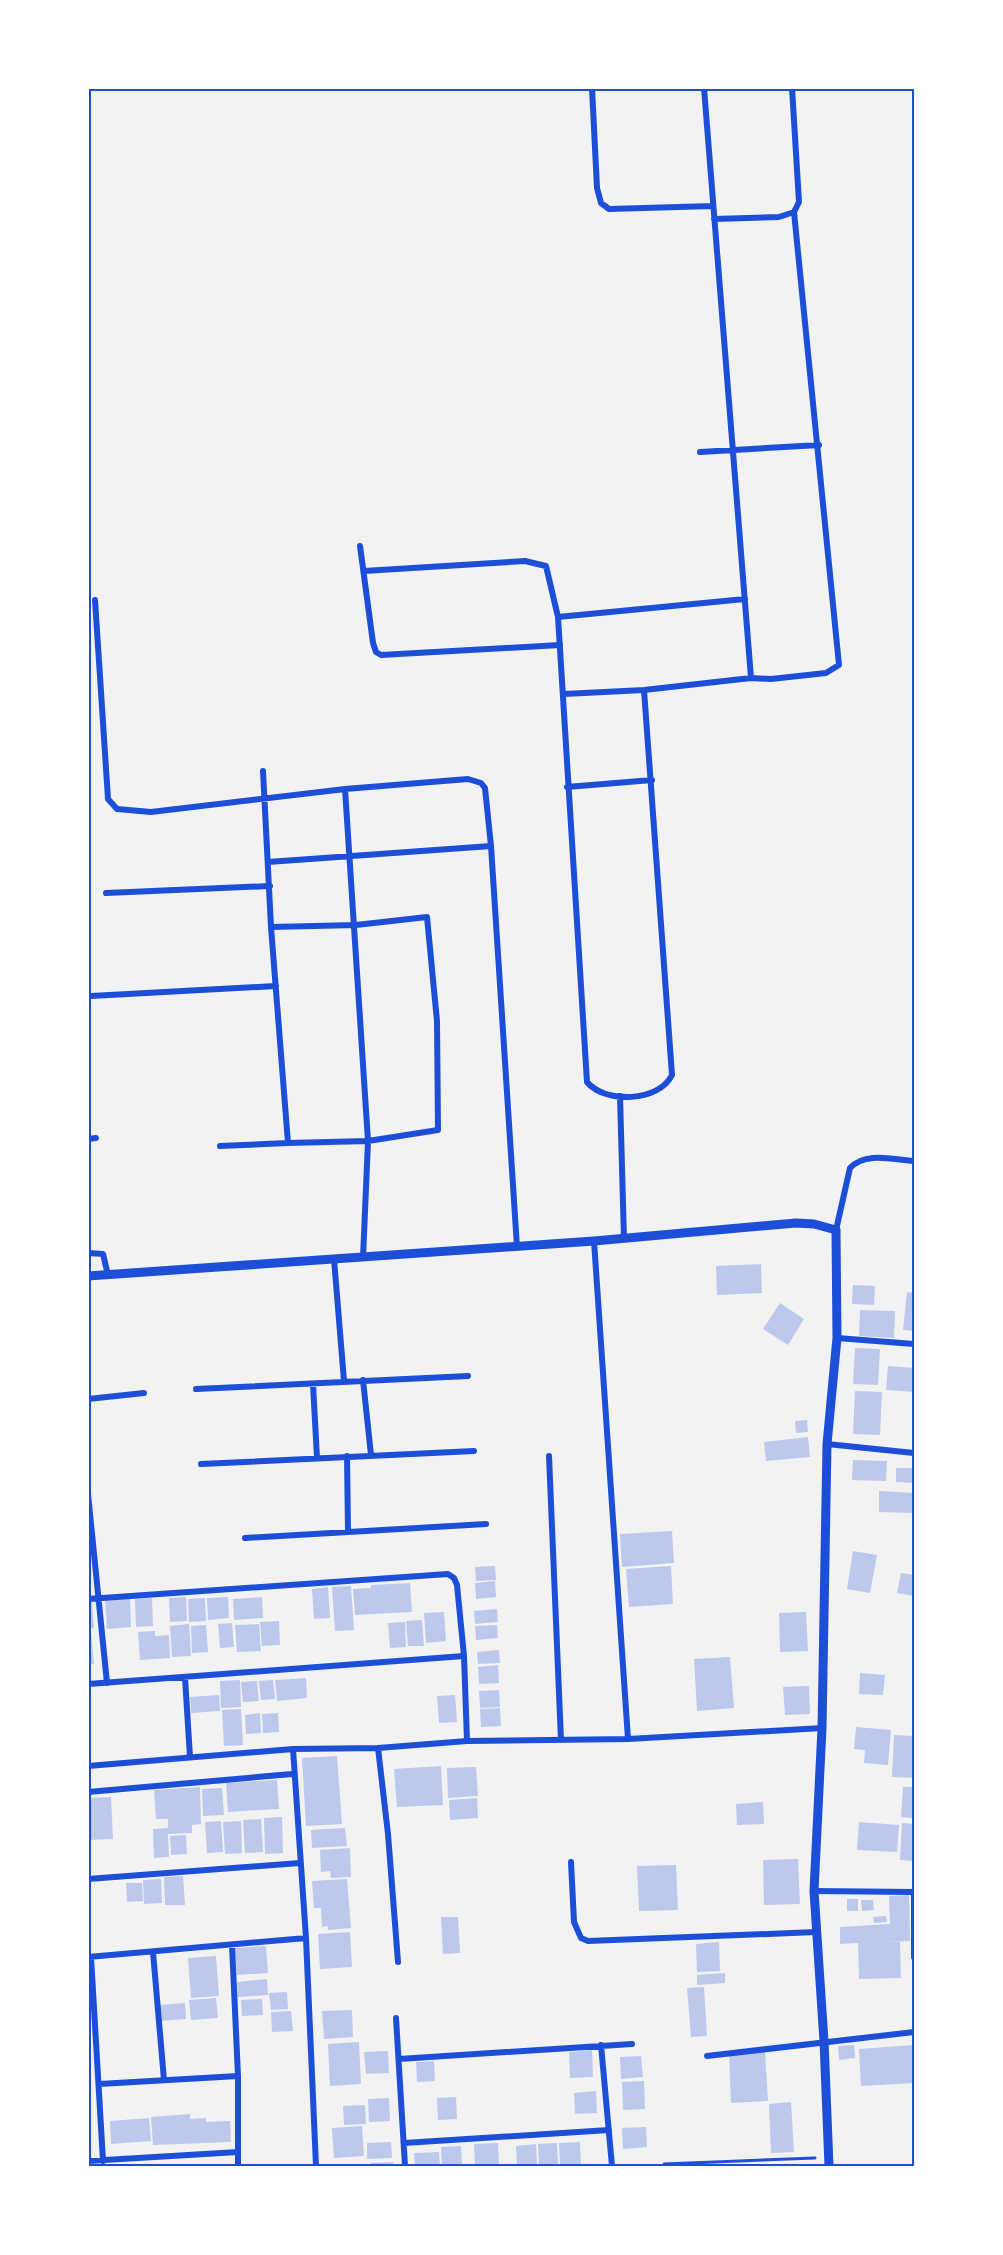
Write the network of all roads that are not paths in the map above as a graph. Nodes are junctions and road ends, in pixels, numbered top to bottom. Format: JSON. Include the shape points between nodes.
{"nodes":[{"id":1,"x":592,"y":88,"type":"edge"},
{"id":2,"x":704,"y":88,"type":"edge"},
{"id":3,"x":792,"y":88,"type":"edge"},
{"id":4,"x":713,"y":206,"type":"junction"},
{"id":5,"x":794,"y":212,"type":"junction"},
{"id":6,"x":714,"y":219,"type":"junction"},
{"id":7,"x":819,"y":445,"type":"junction"},
{"id":8,"x":700,"y":452,"type":"dead end"},
{"id":9,"x":734,"y":452,"type":"junction"},
{"id":10,"x":360,"y":546,"type":"dead end"},
{"id":11,"x":364,"y":571,"type":"junction"},
{"id":12,"x":745,"y":599,"type":"junction"},
{"id":13,"x":95,"y":600,"type":"dead end"},
{"id":14,"x":558,"y":617,"type":"junction"},
{"id":15,"x":560,"y":645,"type":"junction"},
{"id":16,"x":751,"y":678,"type":"junction"},
{"id":17,"x":644,"y":690,"type":"junction"},
{"id":18,"x":564,"y":694,"type":"junction"},
{"id":19,"x":263,"y":771,"type":"dead end"},
{"id":20,"x":652,"y":780,"type":"junction"},
{"id":21,"x":567,"y":787,"type":"junction"},
{"id":22,"x":345,"y":789,"type":"junction"},
{"id":23,"x":266,"y":799,"type":"junction"},
{"id":24,"x":491,"y":846,"type":"junction"},
{"id":25,"x":351,"y":856,"type":"junction"},
{"id":26,"x":268,"y":862,"type":"junction"},
{"id":27,"x":270,"y":885,"type":"junction"},
{"id":28,"x":106,"y":893,"type":"dead end"},
{"id":29,"x":356,"y":925,"type":"junction"},
{"id":30,"x":271,"y":927,"type":"junction"},
{"id":31,"x":276,"y":986,"type":"junction"},
{"id":32,"x":91,"y":996,"type":"dead end"},
{"id":33,"x":620,"y":1096,"type":"junction"},
{"id":34,"x":368,"y":1141,"type":"junction"},
{"id":35,"x":288,"y":1143,"type":"junction"},
{"id":36,"x":220,"y":1146,"type":"dead end"},
{"id":37,"x":915,"y":1161,"type":"edge"},
{"id":38,"x":836,"y":1230,"type":"junction"},
{"id":39,"x":624,"y":1239,"type":"junction"},
{"id":40,"x":594,"y":1241,"type":"junction"},
{"id":41,"x":517,"y":1247,"type":"junction"},
{"id":42,"x":88,"y":1253,"type":"edge"},
{"id":43,"x":363,"y":1258,"type":"junction"},
{"id":44,"x":334,"y":1259,"type":"junction"},
{"id":45,"x":108,"y":1275,"type":"junction"},
{"id":46,"x":88,"y":1276,"type":"edge"},
{"id":47,"x":837,"y":1338,"type":"junction"},
{"id":48,"x":915,"y":1344,"type":"edge"},
{"id":49,"x":468,"y":1376,"type":"dead end"},
{"id":50,"x":363,"y":1380,"type":"junction"},
{"id":51,"x":344,"y":1381,"type":"junction"},
{"id":52,"x":313,"y":1384,"type":"junction"},
{"id":53,"x":196,"y":1389,"type":"dead end"},
{"id":54,"x":144,"y":1393,"type":"dead end"},
{"id":55,"x":88,"y":1399,"type":"edge"},
{"id":56,"x":827,"y":1444,"type":"junction"},
{"id":57,"x":474,"y":1452,"type":"dead end"},
{"id":58,"x":915,"y":1453,"type":"edge"},
{"id":59,"x":347,"y":1455,"type":"junction"},
{"id":60,"x":371,"y":1455,"type":"junction"},
{"id":61,"x":549,"y":1456,"type":"dead end"},
{"id":62,"x":317,"y":1458,"type":"junction"},
{"id":63,"x":201,"y":1464,"type":"dead end"},
{"id":64,"x":88,"y":1494,"type":"edge"},
{"id":65,"x":486,"y":1524,"type":"dead end"},
{"id":66,"x":348,"y":1531,"type":"junction"},
{"id":67,"x":245,"y":1538,"type":"dead end"},
{"id":68,"x":98,"y":1598,"type":"junction"},
{"id":69,"x":88,"y":1599,"type":"edge"},
{"id":70,"x":464,"y":1656,"type":"junction"},
{"id":71,"x":185,"y":1678,"type":"junction"},
{"id":72,"x":107,"y":1683,"type":"junction"},
{"id":73,"x":88,"y":1684,"type":"edge"},
{"id":74,"x":822,"y":1728,"type":"junction"},
{"id":75,"x":628,"y":1739,"type":"junction"},
{"id":76,"x":561,"y":1740,"type":"junction"},
{"id":77,"x":467,"y":1741,"type":"junction"},
{"id":78,"x":378,"y":1748,"type":"junction"},
{"id":79,"x":293,"y":1749,"type":"junction"},
{"id":80,"x":190,"y":1757,"type":"junction"},
{"id":81,"x":88,"y":1766,"type":"edge"},
{"id":82,"x":292,"y":1774,"type":"junction"},
{"id":83,"x":88,"y":1792,"type":"edge"},
{"id":84,"x":571,"y":1862,"type":"dead end"},
{"id":85,"x":300,"y":1863,"type":"junction"},
{"id":86,"x":88,"y":1879,"type":"edge"},
{"id":87,"x":814,"y":1891,"type":"junction"},
{"id":88,"x":914,"y":1892,"type":"edge"},
{"id":89,"x":816,"y":1932,"type":"junction"},
{"id":90,"x":306,"y":1938,"type":"junction"},
{"id":91,"x":232,"y":1945,"type":"junction"},
{"id":92,"x":153,"y":1952,"type":"junction"},
{"id":93,"x":90,"y":1957,"type":"edge"},
{"id":94,"x":915,"y":1957,"type":"edge"},
{"id":95,"x":398,"y":1962,"type":"dead end"},
{"id":96,"x":396,"y":2018,"type":"dead end"},
{"id":97,"x":915,"y":2032,"type":"edge"},
{"id":98,"x":824,"y":2041,"type":"junction"},
{"id":99,"x":632,"y":2044,"type":"dead end"},
{"id":100,"x":601,"y":2045,"type":"junction"},
{"id":101,"x":707,"y":2056,"type":"dead end"},
{"id":102,"x":399,"y":2058,"type":"junction"},
{"id":103,"x":238,"y":2076,"type":"junction"},
{"id":104,"x":164,"y":2080,"type":"junction"},
{"id":105,"x":99,"y":2084,"type":"junction"},
{"id":106,"x":609,"y":2130,"type":"junction"},
{"id":107,"x":404,"y":2143,"type":"junction"},
{"id":108,"x":237,"y":2152,"type":"junction"},
{"id":109,"x":103,"y":2161,"type":"junction"},
{"id":110,"x":88,"y":2162,"type":"edge"},
{"id":111,"x":829,"y":2162,"type":"edge"},
{"id":112,"x":238,"y":2166,"type":"edge"},
{"id":113,"x":316,"y":2166,"type":"edge"},
{"id":114,"x":405,"y":2166,"type":"edge"},
{"id":115,"x":612,"y":2166,"type":"edge"}],
"edges":[{"from":1,"to":4,"type":"street","via":[[601,203],[609,209]]},
{"from":2,"to":4,"type":"street"},
{"from":3,"to":5,"type":"street","via":[[799,202]]},
{"from":4,"to":6,"type":"street"},
{"from":5,"to":6,"type":"street","via":[[779,217]]},
{"from":5,"to":7,"type":"street"},
{"from":6,"to":9,"type":"street"},
{"from":7,"to":9,"type":"street"},
{"from":7,"to":16,"type":"street","via":[[839,665],[826,673]]},
{"from":8,"to":9,"type":"street"},
{"from":9,"to":12,"type":"street"},
{"from":10,"to":11,"type":"street"},
{"from":11,"to":14,"type":"street","via":[[540,562],[549,571]]},
{"from":11,"to":15,"type":"street","via":[[373,643],[381,655]]},
{"from":12,"to":14,"type":"street"},
{"from":12,"to":16,"type":"street"},
{"from":13,"to":23,"type":"street","via":[[108,799],[112,806],[151,812]]},
{"from":14,"to":15,"type":"street"},
{"from":15,"to":18,"type":"street"},
{"from":16,"to":17,"type":"street"},
{"from":17,"to":18,"type":"street"},
{"from":17,"to":20,"type":"street"},
{"from":18,"to":21,"type":"street"},
{"from":19,"to":23,"type":"street"},
{"from":20,"to":21,"type":"street"},
{"from":20,"to":33,"type":"street","via":[[672,1075],[666,1085],[650,1094]]},
{"from":21,"to":33,"type":"street","via":[[576,870],[587,1082],[599,1091]]},
{"from":22,"to":23,"type":"street"},
{"from":22,"to":24,"type":"street","via":[[468,779],[481,783],[485,788]]},
{"from":22,"to":25,"type":"street"},
{"from":23,"to":26,"type":"street"},
{"from":24,"to":25,"type":"street"},
{"from":24,"to":41,"type":"street"},
{"from":25,"to":26,"type":"street"},
{"from":25,"to":29,"type":"street"},
{"from":26,"to":27,"type":"street"},
{"from":27,"to":28,"type":"street"},
{"from":27,"to":30,"type":"street"},
{"from":29,"to":30,"type":"street"},
{"from":29,"to":34,"type":"street"},
{"from":29,"to":34,"type":"street","via":[[427,917],[437,1021],[438,1130]]},
{"from":30,"to":31,"type":"street"},
{"from":31,"to":32,"type":"street"},
{"from":31,"to":35,"type":"street"},
{"from":33,"to":39,"type":"street"},
{"from":34,"to":35,"type":"street"},
{"from":34,"to":43,"type":"street"},
{"from":35,"to":36,"type":"street"},
{"from":37,"to":38,"type":"street","via":[[867,1158],[854,1164],[847,1177]]},
{"from":38,"to":39,"type":"street","via":[[806,1223]]},
{"from":38,"to":47,"type":"street"},
{"from":39,"to":40,"type":"street"},
{"from":40,"to":41,"type":"street"},
{"from":40,"to":75,"type":"street"},
{"from":41,"to":43,"type":"street"},
{"from":42,"to":45,"type":"street","via":[[103,1254]]},
{"from":43,"to":44,"type":"street"},
{"from":44,"to":45,"type":"street"},
{"from":44,"to":51,"type":"street"},
{"from":45,"to":46,"type":"street"},
{"from":47,"to":48,"type":"street"},
{"from":47,"to":56,"type":"street"},
{"from":49,"to":50,"type":"street"},
{"from":50,"to":51,"type":"street"},
{"from":50,"to":60,"type":"street"},
{"from":51,"to":52,"type":"street"},
{"from":52,"to":53,"type":"street"},
{"from":52,"to":62,"type":"street"},
{"from":54,"to":55,"type":"street"},
{"from":56,"to":58,"type":"street"},
{"from":56,"to":74,"type":"street"},
{"from":57,"to":60,"type":"street"},
{"from":59,"to":60,"type":"street"},
{"from":59,"to":62,"type":"street"},
{"from":59,"to":66,"type":"street"},
{"from":61,"to":76,"type":"street"},
{"from":62,"to":63,"type":"street"},
{"from":64,"to":68,"type":"street"},
{"from":65,"to":66,"type":"street"},
{"from":66,"to":67,"type":"street"},
{"from":68,"to":69,"type":"street"},
{"from":68,"to":70,"type":"street","via":[[445,1573],[457,1585]]},
{"from":68,"to":72,"type":"street"},
{"from":70,"to":71,"type":"street"},
{"from":70,"to":77,"type":"street"},
{"from":71,"to":72,"type":"street"},
{"from":71,"to":80,"type":"street"},
{"from":72,"to":73,"type":"street"},
{"from":74,"to":75,"type":"street"},
{"from":74,"to":87,"type":"street"},
{"from":75,"to":76,"type":"street"},
{"from":76,"to":77,"type":"street"},
{"from":77,"to":78,"type":"street"},
{"from":78,"to":79,"type":"street"},
{"from":78,"to":95,"type":"street"},
{"from":79,"to":80,"type":"street"},
{"from":79,"to":82,"type":"street"},
{"from":80,"to":81,"type":"street"},
{"from":82,"to":83,"type":"street"},
{"from":82,"to":85,"type":"street"},
{"from":84,"to":89,"type":"street","via":[[574,1923],[581,1938],[588,1941]]},
{"from":85,"to":86,"type":"street"},
{"from":85,"to":90,"type":"street"},
{"from":87,"to":88,"type":"street"},
{"from":87,"to":89,"type":"street"},
{"from":88,"to":94,"type":"street"},
{"from":89,"to":98,"type":"street"},
{"from":90,"to":91,"type":"street"},
{"from":90,"to":113,"type":"street"},
{"from":91,"to":92,"type":"street"},
{"from":91,"to":103,"type":"street"},
{"from":92,"to":93,"type":"street"},
{"from":92,"to":104,"type":"street"},
{"from":93,"to":105,"type":"street"},
{"from":96,"to":102,"type":"street"},
{"from":97,"to":98,"type":"street"},
{"from":98,"to":101,"type":"street"},
{"from":98,"to":111,"type":"street"},
{"from":99,"to":100,"type":"street"},
{"from":100,"to":102,"type":"street"},
{"from":100,"to":106,"type":"street"},
{"from":102,"to":107,"type":"street"},
{"from":103,"to":104,"type":"street"},
{"from":103,"to":108,"type":"street"},
{"from":104,"to":105,"type":"street"},
{"from":105,"to":109,"type":"street"},
{"from":106,"to":107,"type":"street"},
{"from":106,"to":115,"type":"street"},
{"from":107,"to":114,"type":"street"},
{"from":108,"to":109,"type":"street"},
{"from":108,"to":112,"type":"street"},
{"from":109,"to":110,"type":"street"}]}
